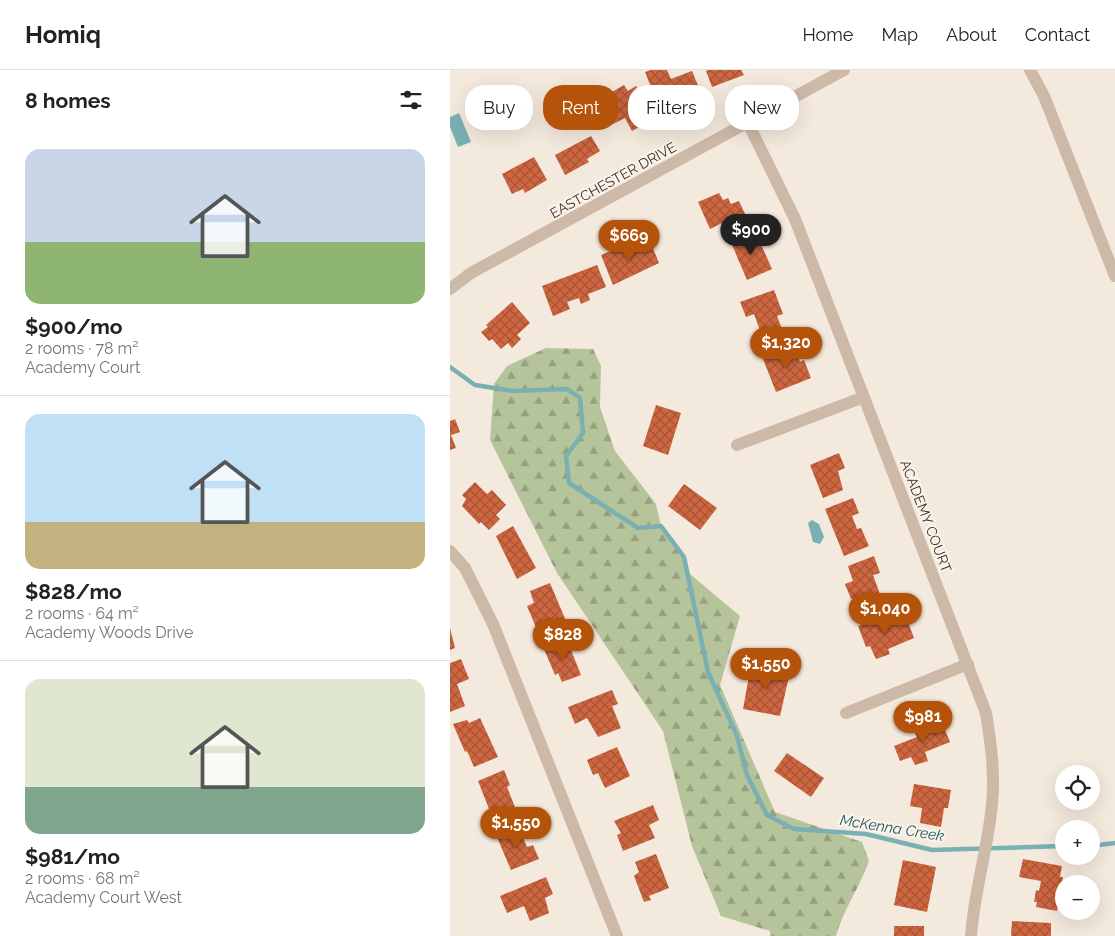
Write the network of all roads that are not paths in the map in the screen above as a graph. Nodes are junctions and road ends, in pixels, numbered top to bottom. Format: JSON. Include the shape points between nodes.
{"nodes":[{"id":1,"x":844,"y":70,"type":"edge"},
{"id":2,"x":1030,"y":70,"type":"edge"},
{"id":3,"x":799,"y":95,"type":"edge"},
{"id":4,"x":735,"y":130,"type":"edge"},
{"id":5,"x":751,"y":130,"type":"edge"},
{"id":6,"x":1115,"y":276,"type":"edge"},
{"id":7,"x":450,"y":289,"type":"edge"},
{"id":8,"x":864,"y":396,"type":"junction"},
{"id":9,"x":737,"y":445,"type":"dead end"},
{"id":10,"x":450,"y":551,"type":"edge"},
{"id":11,"x":968,"y":664,"type":"junction"},
{"id":12,"x":846,"y":713,"type":"dead end"},
{"id":13,"x":616,"y":936,"type":"edge"},
{"id":14,"x":971,"y":936,"type":"edge"}],
"edges":[{"from":1,"to":3,"type":"street","name":"EASTCHESTER DRIVE"},
{"from":2,"to":6,"type":"street","via":[[1044,96]]},
{"from":4,"to":7,"type":"street","name":"EASTCHESTER DRIVE","via":[[471,273]]},
{"from":5,"to":8,"type":"street","name":"ACADEMY COURT","via":[[795,219]]},
{"from":8,"to":9,"type":"street"},
{"from":8,"to":11,"type":"street","name":"ACADEMY COURT"},
{"from":10,"to":13,"type":"street","via":[[465,568],[493,624]]},
{"from":11,"to":12,"type":"street"},
{"from":11,"to":14,"type":"street","name":"ACADEMY COURT","via":[[986,713],[994,760],[992,805],[973,903]]}]}
